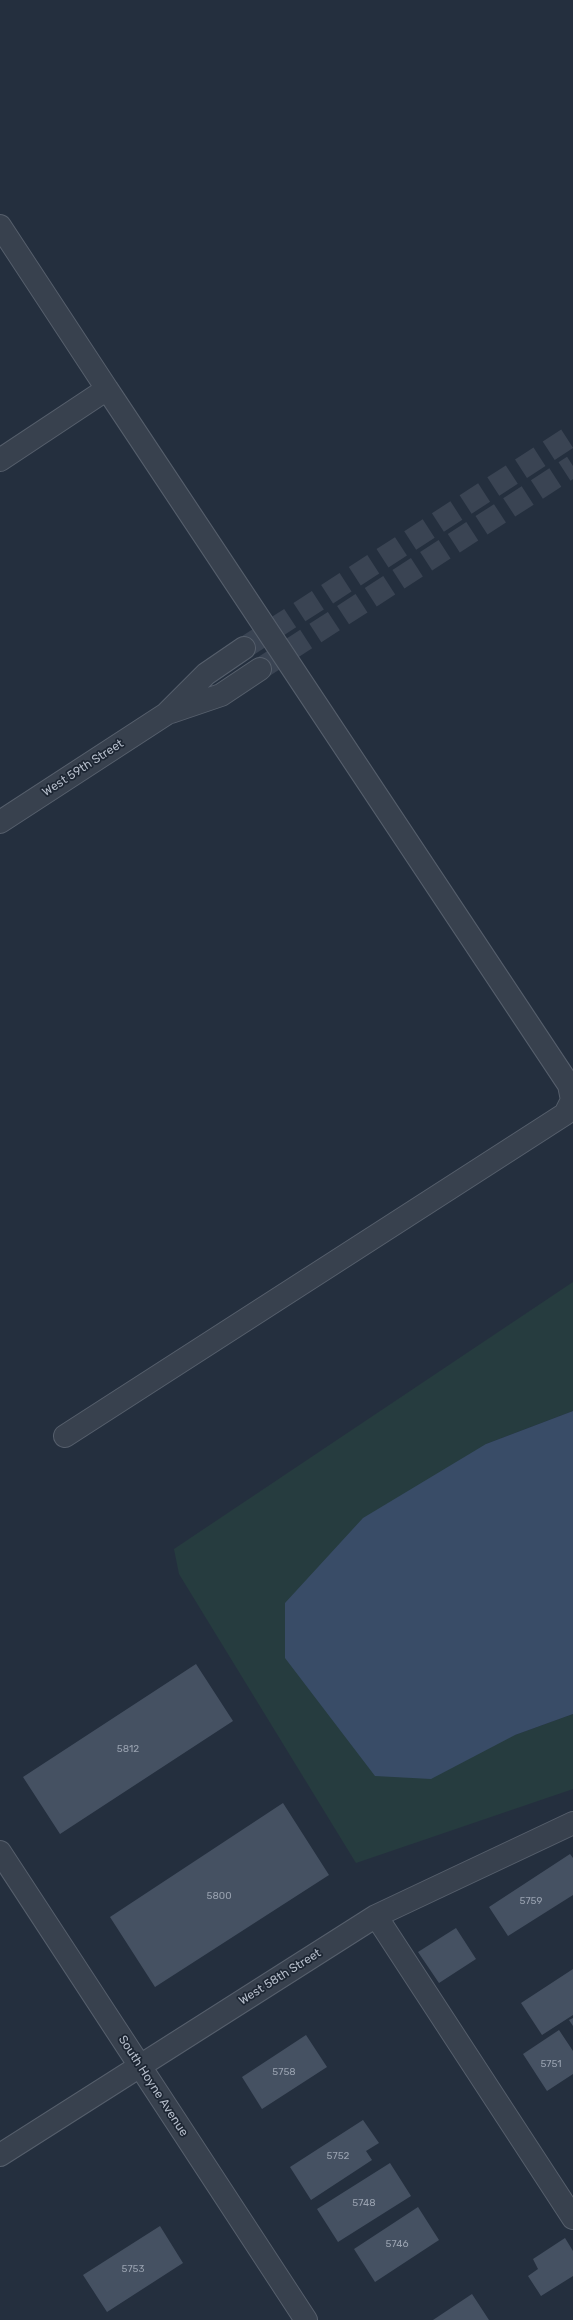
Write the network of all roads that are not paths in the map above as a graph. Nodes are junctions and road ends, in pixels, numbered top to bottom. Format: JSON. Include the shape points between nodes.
{"nodes":[{"id":1,"x":0,"y":226,"type":"edge"},
{"id":2,"x":107,"y":390,"type":"junction"},
{"id":3,"x":0,"y":460,"type":"edge"},
{"id":4,"x":244,"y":648,"type":"tunnel mouth"},
{"id":5,"x":260,"y":669,"type":"tunnel mouth"},
{"id":6,"x":166,"y":714,"type":"junction"},
{"id":7,"x":0,"y":822,"type":"edge"},
{"id":8,"x":65,"y":1436,"type":"dead end"},
{"id":9,"x":573,"y":1823,"type":"edge"},
{"id":10,"x":0,"y":1852,"type":"edge"},
{"id":11,"x":376,"y":1916,"type":"junction"},
{"id":12,"x":139,"y":2065,"type":"junction"},
{"id":13,"x":0,"y":2155,"type":"edge"},
{"id":14,"x":573,"y":2218,"type":"edge"},
{"id":15,"x":306,"y":2320,"type":"edge"}],
"edges":[{"from":1,"to":2,"type":"street"},
{"from":2,"to":3,"type":"street"},
{"from":2,"to":8,"type":"street","via":[[569,1085],[572,1100],[564,1114]]},
{"from":4,"to":6,"type":"street","name":"West 59th Street","via":[[206,674]]},
{"from":5,"to":6,"type":"street","name":"West 59th Street","via":[[221,695]]},
{"from":6,"to":7,"type":"street","name":"West 59th Street"},
{"from":9,"to":11,"type":"street","name":"West 58th Street"},
{"from":10,"to":12,"type":"street","name":"South Hoyne Avenue"},
{"from":11,"to":12,"type":"street","name":"West 58th Street"},
{"from":11,"to":14,"type":"street"},
{"from":12,"to":13,"type":"street","name":"West 58th Street"},
{"from":12,"to":15,"type":"street","name":"South Hoyne Avenue"}]}
